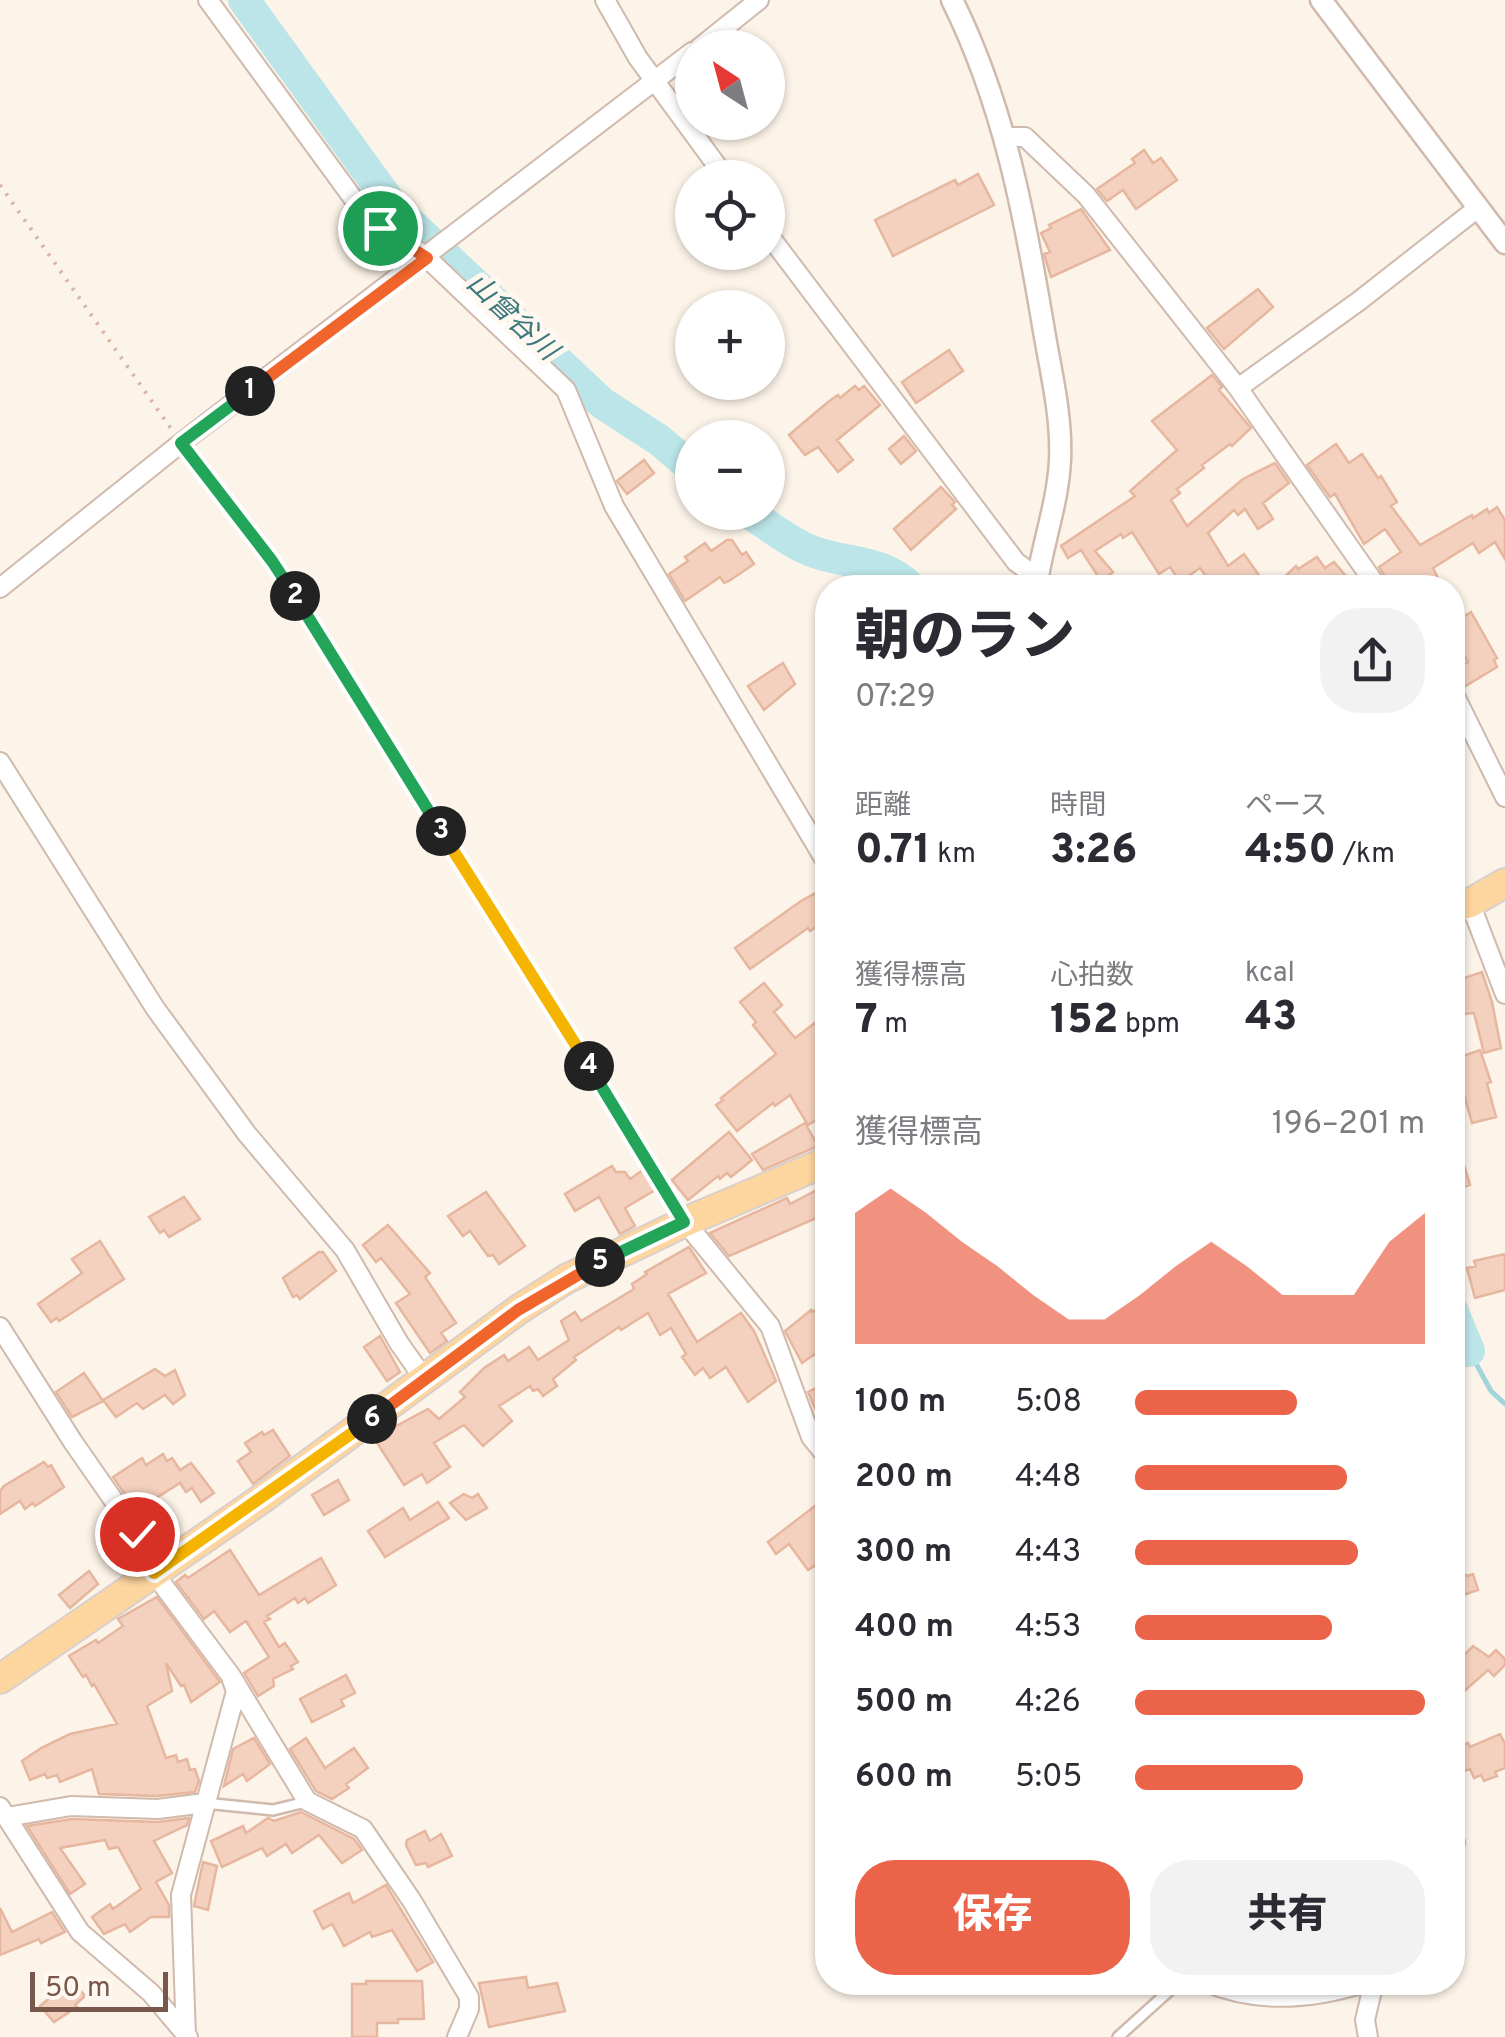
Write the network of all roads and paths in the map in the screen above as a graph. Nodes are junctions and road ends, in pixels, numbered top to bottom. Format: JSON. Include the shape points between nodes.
{"nodes":[{"id":1,"x":208,"y":0,"type":"edge"},
{"id":2,"x":605,"y":0,"type":"edge"},
{"id":3,"x":759,"y":0,"type":"edge"},
{"id":4,"x":952,"y":0,"type":"edge"},
{"id":5,"x":1321,"y":0,"type":"edge"},
{"id":6,"x":722,"y":30,"type":"edge"},
{"id":7,"x":675,"y":66,"type":"edge"},
{"id":8,"x":655,"y":82,"type":"junction"},
{"id":9,"x":1006,"y":137,"type":"junction"},
{"id":10,"x":713,"y":160,"type":"edge"},
{"id":11,"x":0,"y":185,"type":"edge"},
{"id":12,"x":1478,"y":207,"type":"junction"},
{"id":13,"x":1505,"y":243,"type":"edge"},
{"id":14,"x":434,"y":252,"type":"junction"},
{"id":15,"x":785,"y":256,"type":"edge"},
{"id":16,"x":1238,"y":388,"type":"junction"},
{"id":17,"x":181,"y":443,"type":"junction"},
{"id":18,"x":1029,"y":575,"type":"edge"},
{"id":19,"x":1039,"y":575,"type":"edge"},
{"id":20,"x":1369,"y":575,"type":"edge"},
{"id":21,"x":0,"y":588,"type":"edge"},
{"id":22,"x":1465,"y":716,"type":"edge"},
{"id":23,"x":0,"y":762,"type":"edge"},
{"id":24,"x":1505,"y":797,"type":"edge"},
{"id":25,"x":815,"y":843,"type":"edge"},
{"id":26,"x":1505,"y":883,"type":"edge"},
{"id":27,"x":1465,"y":904,"type":"edge"},
{"id":28,"x":1465,"y":914,"type":"edge"},
{"id":29,"x":1505,"y":994,"type":"edge"},
{"id":30,"x":815,"y":1166,"type":"edge"},
{"id":31,"x":684,"y":1222,"type":"junction"},
{"id":32,"x":0,"y":1327,"type":"edge"},
{"id":33,"x":425,"y":1380,"type":"junction"},
{"id":34,"x":815,"y":1442,"type":"edge"},
{"id":35,"x":154,"y":1573,"type":"junction"},
{"id":36,"x":231,"y":1676,"type":"junction"},
{"id":37,"x":0,"y":1679,"type":"edge"},
{"id":38,"x":307,"y":1801,"type":"junction"},
{"id":39,"x":205,"y":1803,"type":"junction"},
{"id":40,"x":4,"y":1812,"type":"edge"},
{"id":41,"x":1165,"y":1995,"type":"edge"},
{"id":42,"x":1259,"y":1995,"type":"edge"},
{"id":43,"x":1328,"y":1995,"type":"edge"},
{"id":44,"x":1369,"y":1995,"type":"edge"},
{"id":45,"x":186,"y":2037,"type":"edge"},
{"id":46,"x":457,"y":2037,"type":"edge"},
{"id":47,"x":1118,"y":2037,"type":"edge"},
{"id":48,"x":1368,"y":2037,"type":"edge"}],
"edges":[{"from":1,"to":14,"type":"street","via":[[358,205],[380,228]]},
{"from":2,"to":8,"type":"street"},
{"from":3,"to":6,"type":"street"},
{"from":4,"to":9,"type":"street"},
{"from":5,"to":12,"type":"street"},
{"from":7,"to":8,"type":"street"},
{"from":8,"to":10,"type":"street"},
{"from":8,"to":14,"type":"street"},
{"from":9,"to":16,"type":"street","via":[[1025,137],[1086,195]]},
{"from":9,"to":19,"type":"street","via":[[1060,424],[1056,494]]},
{"from":11,"to":17,"type":"path"},
{"from":12,"to":13,"type":"street"},
{"from":12,"to":16,"type":"street"},
{"from":14,"to":17,"type":"street"},
{"from":14,"to":25,"type":"street","via":[[566,390],[614,506]]},
{"from":15,"to":18,"type":"street"},
{"from":16,"to":20,"type":"street"},
{"from":17,"to":21,"type":"street"},
{"from":17,"to":31,"type":"path","via":[[284,576]]},
{"from":22,"to":24,"type":"street"},
{"from":23,"to":33,"type":"street","via":[[155,1008],[247,1134],[345,1250]]},
{"from":26,"to":27,"type":"main road"},
{"from":28,"to":29,"type":"street"},
{"from":30,"to":31,"type":"main road"},
{"from":31,"to":33,"type":"main road","via":[[566,1279]]},
{"from":31,"to":34,"type":"street","via":[[770,1326]]},
{"from":32,"to":35,"type":"street","via":[[137,1534]]},
{"from":33,"to":35,"type":"main road"},
{"from":35,"to":36,"type":"street"},
{"from":35,"to":37,"type":"main road"},
{"from":36,"to":38,"type":"street"},
{"from":36,"to":39,"type":"street","via":[[236,1691]]},
{"from":38,"to":39,"type":"lane","via":[[273,1810]]},
{"from":38,"to":46,"type":"street","via":[[363,1830],[412,1901],[469,1998]]},
{"from":39,"to":40,"type":"street"},
{"from":39,"to":45,"type":"street","via":[[181,1895]]},
{"from":40,"to":45,"type":"street","via":[[80,1932],[151,1993]]},
{"from":41,"to":47,"type":"lane"},
{"from":42,"to":43,"type":"street"},
{"from":44,"to":48,"type":"street"}]}
